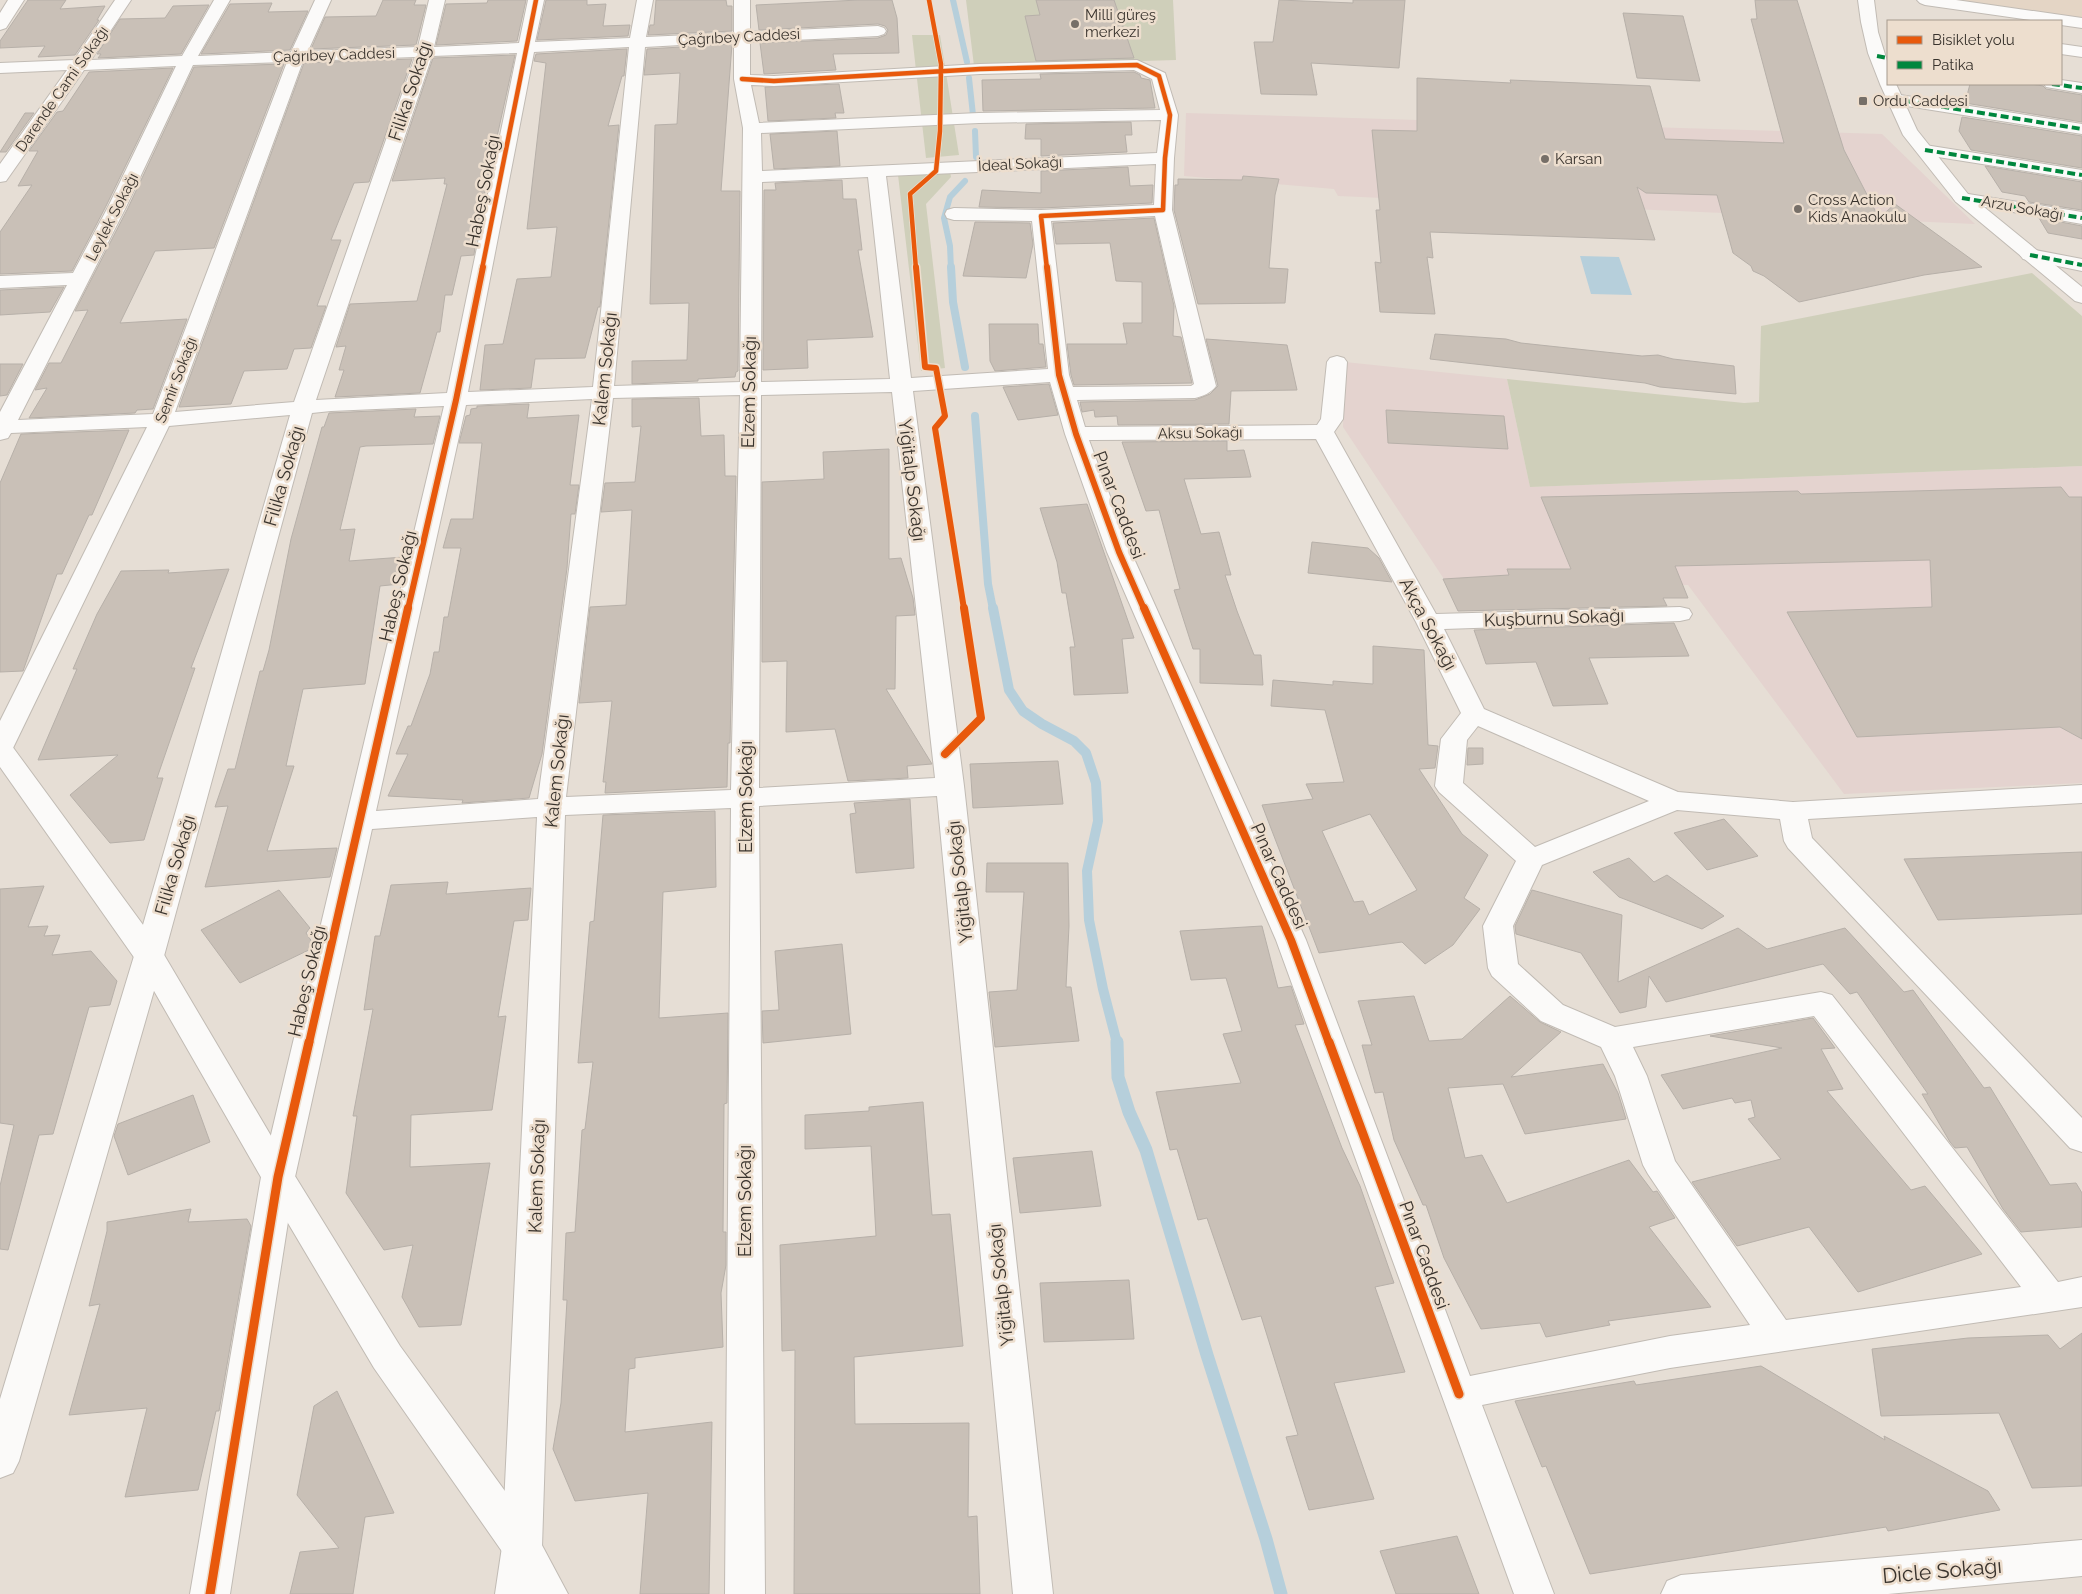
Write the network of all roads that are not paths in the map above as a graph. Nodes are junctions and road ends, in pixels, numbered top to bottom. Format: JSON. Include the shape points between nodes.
{"nodes":[{"id":1,"x":16,"y":0,"type":"edge"},
{"id":2,"x":123,"y":0,"type":"edge"},
{"id":3,"x":222,"y":0,"type":"edge"},
{"id":4,"x":323,"y":0,"type":"edge"},
{"id":5,"x":437,"y":0,"type":"edge"},
{"id":6,"x":536,"y":0,"type":"edge"},
{"id":7,"x":645,"y":0,"type":"edge"},
{"id":8,"x":742,"y":0,"type":"edge"},
{"id":9,"x":1855,"y":0,"type":"edge"},
{"id":10,"x":1866,"y":0,"type":"edge"},
{"id":11,"x":1925,"y":0,"type":"edge"},
{"id":12,"x":2062,"y":20,"type":"edge"},
{"id":13,"x":2062,"y":20,"type":"edge"},
{"id":14,"x":1874,"y":21,"type":"junction"},
{"id":15,"x":2082,"y":23,"type":"edge"},
{"id":16,"x":0,"y":25,"type":"edge"},
{"id":17,"x":878,"y":31,"type":"dead end"},
{"id":18,"x":741,"y":36,"type":"junction"},
{"id":19,"x":637,"y":42,"type":"junction"},
{"id":20,"x":527,"y":47,"type":"junction"},
{"id":21,"x":2062,"y":48,"type":"edge"},
{"id":22,"x":425,"y":52,"type":"junction"},
{"id":23,"x":2082,"y":52,"type":"edge"},
{"id":24,"x":297,"y":57,"type":"junction"},
{"id":25,"x":1883,"y":57,"type":"edge"},
{"id":26,"x":187,"y":61,"type":"junction"},
{"id":27,"x":80,"y":65,"type":"junction"},
{"id":28,"x":0,"y":68,"type":"edge"},
{"id":29,"x":1887,"y":75,"type":"edge"},
{"id":30,"x":742,"y":79,"type":"junction"},
{"id":31,"x":2060,"y":85,"type":"edge"},
{"id":32,"x":2082,"y":88,"type":"edge"},
{"id":33,"x":1890,"y":89,"type":"edge"},
{"id":34,"x":1170,"y":115,"type":"junction"},
{"id":35,"x":752,"y":128,"type":"junction"},
{"id":36,"x":2082,"y":129,"type":"edge"},
{"id":37,"x":1925,"y":150,"type":"junction"},
{"id":38,"x":1165,"y":158,"type":"junction"},
{"id":39,"x":876,"y":171,"type":"junction"},
{"id":40,"x":2082,"y":176,"type":"edge"},
{"id":41,"x":0,"y":177,"type":"edge"},
{"id":42,"x":753,"y":177,"type":"junction"},
{"id":43,"x":1962,"y":198,"type":"junction"},
{"id":44,"x":1163,"y":210,"type":"junction"},
{"id":45,"x":954,"y":214,"type":"dead end"},
{"id":46,"x":1042,"y":216,"type":"junction"},
{"id":47,"x":2082,"y":218,"type":"edge"},
{"id":48,"x":2030,"y":255,"type":"junction"},
{"id":49,"x":2082,"y":265,"type":"edge"},
{"id":50,"x":80,"y":278,"type":"junction"},
{"id":51,"x":0,"y":282,"type":"edge"},
{"id":52,"x":2082,"y":297,"type":"edge"},
{"id":53,"x":1338,"y":362,"type":"dead end"},
{"id":54,"x":1062,"y":384,"type":"junction"},
{"id":55,"x":900,"y":386,"type":"junction"},
{"id":56,"x":749,"y":389,"type":"junction"},
{"id":57,"x":603,"y":393,"type":"junction"},
{"id":58,"x":456,"y":400,"type":"junction"},
{"id":59,"x":303,"y":408,"type":"junction"},
{"id":60,"x":161,"y":420,"type":"junction"},
{"id":61,"x":1,"y":429,"type":"edge"},
{"id":62,"x":1323,"y":432,"type":"junction"},
{"id":63,"x":1076,"y":434,"type":"junction"},
{"id":64,"x":1680,"y":614,"type":"dead end"},
{"id":65,"x":1428,"y":622,"type":"junction"},
{"id":66,"x":1474,"y":714,"type":"junction"},
{"id":67,"x":0,"y":748,"type":"edge"},
{"id":68,"x":950,"y":786,"type":"junction"},
{"id":69,"x":2082,"y":794,"type":"edge"},
{"id":70,"x":745,"y":798,"type":"junction"},
{"id":71,"x":1674,"y":801,"type":"junction"},
{"id":72,"x":551,"y":807,"type":"junction"},
{"id":73,"x":1793,"y":811,"type":"junction"},
{"id":74,"x":359,"y":821,"type":"junction"},
{"id":75,"x":1531,"y":859,"type":"junction"},
{"id":76,"x":149,"y":956,"type":"junction"},
{"id":77,"x":1613,"y":1039,"type":"junction"},
{"id":78,"x":2082,"y":1139,"type":"edge"},
{"id":79,"x":278,"y":1177,"type":"junction"},
{"id":80,"x":2066,"y":1295,"type":"edge"},
{"id":81,"x":1777,"y":1336,"type":"junction"},
{"id":82,"x":1459,"y":1394,"type":"junction"},
{"id":83,"x":0,"y":1461,"type":"edge"},
{"id":84,"x":522,"y":1547,"type":"junction"},
{"id":85,"x":2082,"y":1558,"type":"edge"},
{"id":86,"x":210,"y":1594,"type":"edge"},
{"id":87,"x":515,"y":1594,"type":"edge"},
{"id":88,"x":548,"y":1594,"type":"edge"},
{"id":89,"x":745,"y":1594,"type":"edge"},
{"id":90,"x":1033,"y":1594,"type":"edge"},
{"id":91,"x":1534,"y":1594,"type":"edge"},
{"id":92,"x":1682,"y":1594,"type":"edge"}],
"edges":[{"from":1,"to":16,"type":"street"},
{"from":2,"to":27,"type":"street","name":"Darende Cami Sokağı"},
{"from":3,"to":26,"type":"street","name":"Leylek Sokağı"},
{"from":4,"to":24,"type":"street","name":"Semir Sokağı"},
{"from":5,"to":22,"type":"street","name":"Filika Sokağı"},
{"from":6,"to":20,"type":"street","name":"Habeş Sokağı"},
{"from":7,"to":19,"type":"street","name":"Kalem Sokağı"},
{"from":8,"to":18,"type":"street","name":"Elzem Sokağı"},
{"from":9,"to":14,"type":"street"},
{"from":10,"to":14,"type":"street"},
{"from":11,"to":13,"type":"street"},
{"from":12,"to":15,"type":"street"},
{"from":14,"to":25,"type":"street"},
{"from":17,"to":18,"type":"street","name":"Çağrıbey Caddesi"},
{"from":18,"to":19,"type":"street","name":"Çağrıbey Caddesi"},
{"from":18,"to":30,"type":"street","name":"Elzem Sokağı"},
{"from":19,"to":20,"type":"street","name":"Çağrıbey Caddesi"},
{"from":19,"to":57,"type":"street","name":"Kalem Sokağı"},
{"from":20,"to":22,"type":"street","name":"Çağrıbey Caddesi"},
{"from":20,"to":58,"type":"street","name":"Habeş Sokağı"},
{"from":21,"to":23,"type":"street"},
{"from":22,"to":24,"type":"street","name":"Çağrıbey Caddesi"},
{"from":22,"to":59,"type":"street","name":"Filika Sokağı"},
{"from":24,"to":26,"type":"street","name":"Çağrıbey Caddesi"},
{"from":24,"to":60,"type":"street","name":"Semir Sokağı"},
{"from":25,"to":29,"type":"street"},
{"from":26,"to":27,"type":"street","name":"Çağrıbey Caddesi"},
{"from":26,"to":50,"type":"street","name":"Leylek Sokağı"},
{"from":27,"to":28,"type":"street","name":"Çağrıbey Caddesi"},
{"from":27,"to":41,"type":"street","name":"Darende Cami Sokağı"},
{"from":30,"to":34,"type":"street","via":[[774,81],[980,69],[1137,65],[1159,76]]},
{"from":30,"to":35,"type":"street","name":"Elzem Sokağı"},
{"from":31,"to":32,"type":"street"},
{"from":33,"to":36,"type":"street"},
{"from":33,"to":37,"type":"street","via":[[1910,131]]},
{"from":34,"to":35,"type":"street","via":[[979,118]]},
{"from":34,"to":38,"type":"street"},
{"from":35,"to":42,"type":"street","name":"Elzem Sokağı"},
{"from":37,"to":40,"type":"street"},
{"from":37,"to":43,"type":"street"},
{"from":38,"to":39,"type":"street","name":"İdeal Sokağı"},
{"from":38,"to":44,"type":"street"},
{"from":39,"to":42,"type":"street","name":"İdeal Sokağı"},
{"from":39,"to":55,"type":"street","name":"Yiğitalp Sokağı"},
{"from":42,"to":56,"type":"street","name":"Elzem Sokağı"},
{"from":43,"to":47,"type":"street","name":"Arzu Sokağı"},
{"from":43,"to":48,"type":"street"},
{"from":44,"to":46,"type":"street"},
{"from":44,"to":54,"type":"street","via":[[1205,386],[1195,392]]},
{"from":45,"to":46,"type":"street"},
{"from":46,"to":54,"type":"street","name":"Pınar Caddesi"},
{"from":48,"to":49,"type":"street"},
{"from":48,"to":52,"type":"street"},
{"from":50,"to":51,"type":"street"},
{"from":50,"to":61,"type":"street","name":"Leylek Sokağı"},
{"from":53,"to":62,"type":"street","via":[[1332,419]]},
{"from":54,"to":55,"type":"street"},
{"from":54,"to":63,"type":"street","name":"Pınar Caddesi"},
{"from":55,"to":56,"type":"street"},
{"from":55,"to":68,"type":"street","name":"Yiğitalp Sokağı"},
{"from":56,"to":57,"type":"street"},
{"from":56,"to":70,"type":"street","name":"Elzem Sokağı"},
{"from":57,"to":58,"type":"street"},
{"from":57,"to":72,"type":"street","name":"Kalem Sokağı"},
{"from":58,"to":59,"type":"street"},
{"from":58,"to":74,"type":"street","name":"Habeş Sokağı"},
{"from":59,"to":60,"type":"street"},
{"from":59,"to":76,"type":"street","name":"Filika Sokağı"},
{"from":60,"to":61,"type":"street"},
{"from":60,"to":67,"type":"street","name":"Semir Sokağı"},
{"from":62,"to":63,"type":"street","name":"Aksu Sokağı"},
{"from":62,"to":65,"type":"street","name":"Akça Sokağı"},
{"from":63,"to":82,"type":"street","name":"Pınar Caddesi","via":[[1119,552],[1291,940]]},
{"from":64,"to":65,"type":"street","name":"Kuşburnu Sokağı"},
{"from":65,"to":66,"type":"street","name":"Akça Sokağı"},
{"from":66,"to":71,"type":"street"},
{"from":66,"to":75,"type":"street","via":[[1454,739],[1449,786]]},
{"from":67,"to":76,"type":"street"},
{"from":68,"to":70,"type":"street"},
{"from":68,"to":90,"type":"street","name":"Yiğitalp Sokağı"},
{"from":69,"to":73,"type":"street"},
{"from":70,"to":72,"type":"street"},
{"from":70,"to":89,"type":"street","name":"Elzem Sokağı"},
{"from":71,"to":73,"type":"street"},
{"from":71,"to":75,"type":"street"},
{"from":72,"to":74,"type":"street"},
{"from":72,"to":84,"type":"street","name":"Kalem Sokağı"},
{"from":73,"to":78,"type":"street","via":[[1798,841]]},
{"from":74,"to":79,"type":"street","name":"Habeş Sokağı"},
{"from":75,"to":77,"type":"street","via":[[1498,926],[1503,968],[1552,1013]]},
{"from":76,"to":79,"type":"street"},
{"from":76,"to":83,"type":"street","name":"Filika Sokağı"},
{"from":77,"to":80,"type":"street","via":[[1821,1003]]},
{"from":77,"to":81,"type":"street","via":[[1630,1076],[1660,1165]]},
{"from":79,"to":84,"type":"street","via":[[387,1358]]},
{"from":79,"to":86,"type":"street","name":"Habeş Sokağı"},
{"from":80,"to":81,"type":"street"},
{"from":81,"to":82,"type":"street","via":[[1670,1352]]},
{"from":82,"to":91,"type":"street","name":"Pınar Caddesi"},
{"from":84,"to":87,"type":"street","name":"Kalem Sokağı"},
{"from":84,"to":88,"type":"street"},
{"from":85,"to":92,"type":"street","name":"Dicle Sokağı"}]}
